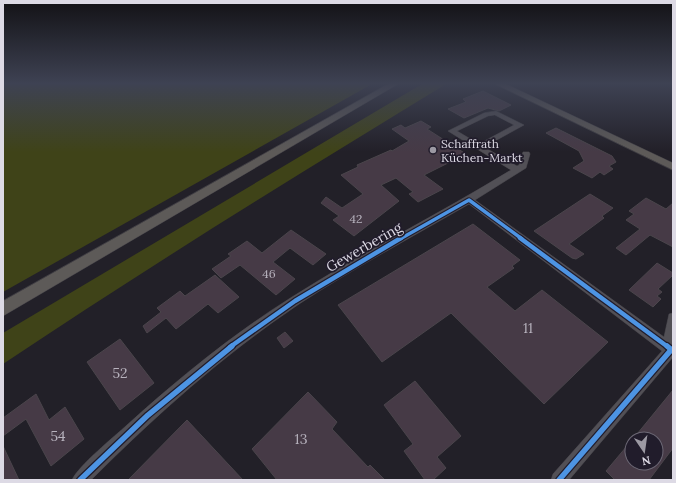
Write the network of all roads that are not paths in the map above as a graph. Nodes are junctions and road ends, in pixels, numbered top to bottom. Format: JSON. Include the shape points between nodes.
{"nodes":[{"id":1,"x":354,"y":107,"type":"edge"},
{"id":2,"x":547,"y":107,"type":"edge"},
{"id":3,"x":478,"y":147,"type":"junction"},
{"id":4,"x":526,"y":154,"type":"dead end"},
{"id":5,"x":673,"y":167,"type":"edge"},
{"id":6,"x":517,"y":170,"type":"junction"},
{"id":7,"x":469,"y":200,"type":"junction"},
{"id":8,"x":3,"y":309,"type":"edge"},
{"id":9,"x":673,"y":318,"type":"edge"},
{"id":10,"x":671,"y":350,"type":"edge"},
{"id":11,"x":80,"y":480,"type":"edge"},
{"id":12,"x":558,"y":480,"type":"edge"}],
"edges":[{"from":1,"to":8,"type":"main road"},
{"from":2,"to":5,"type":"main road"},
{"from":3,"to":3,"type":"street","via":[[452,131],[486,114],[496,113],[520,125]]},
{"from":3,"to":6,"type":"street"},
{"from":4,"to":6,"type":"street","name":"Gewerbering","via":[[523,166]]},
{"from":6,"to":7,"type":"street","name":"Gewerbering"},
{"from":7,"to":10,"type":"street"},
{"from":7,"to":11,"type":"street","name":"Gewerbering","via":[[322,284],[271,317],[194,375]]},
{"from":9,"to":10,"type":"street"},
{"from":10,"to":12,"type":"street"}]}
